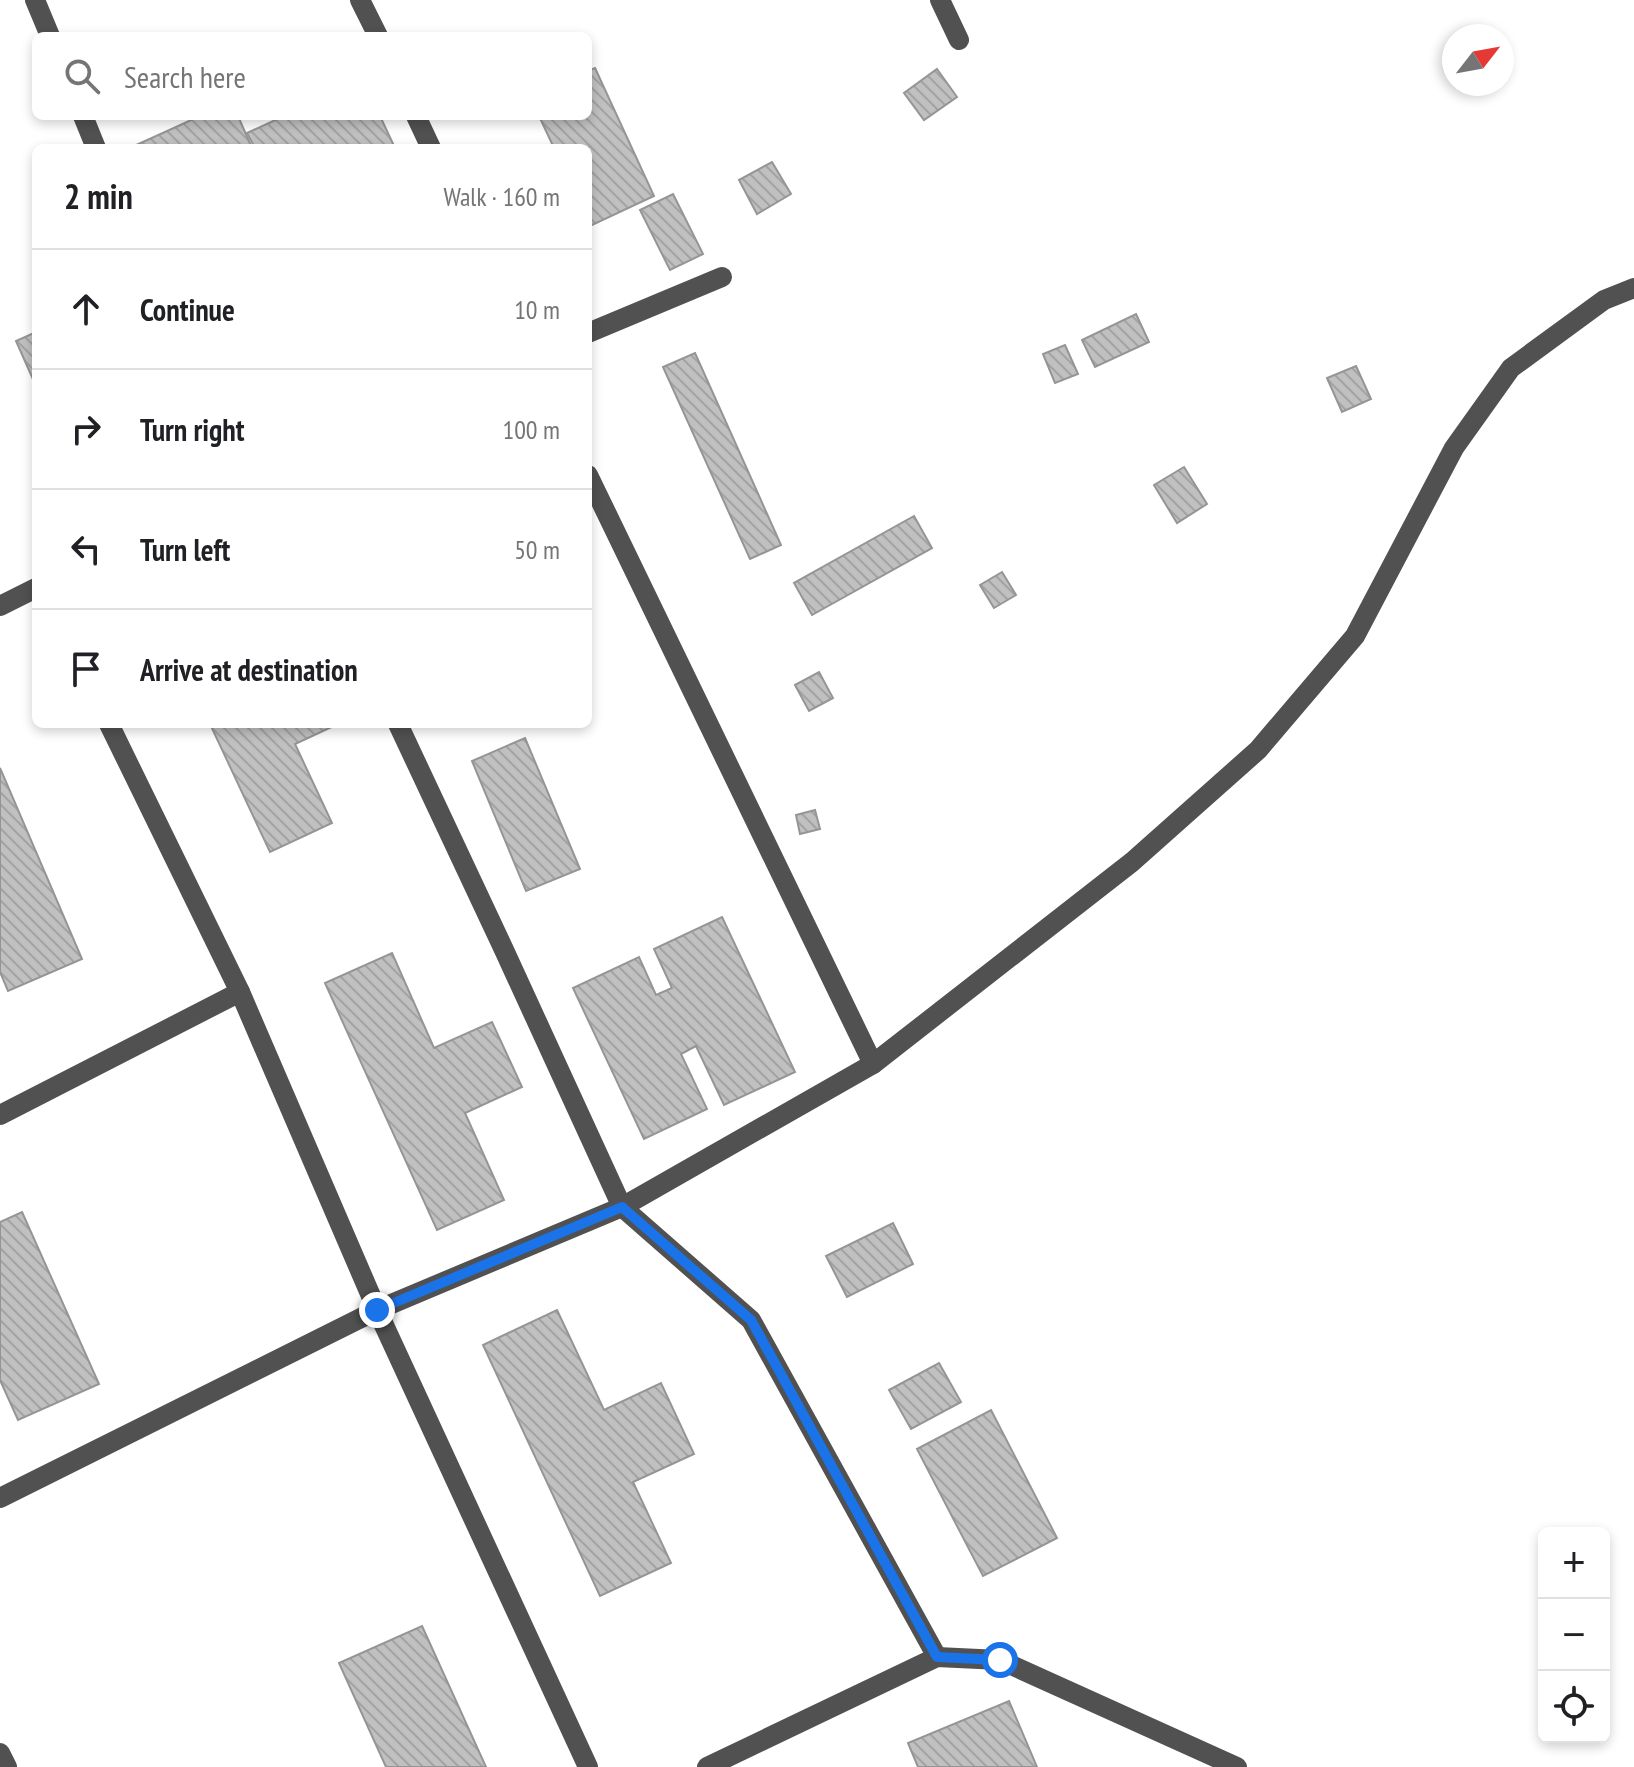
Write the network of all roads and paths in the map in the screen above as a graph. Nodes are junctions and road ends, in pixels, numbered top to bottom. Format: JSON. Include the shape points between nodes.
{"nodes":[{"id":1,"x":35,"y":0,"type":"edge"},
{"id":2,"x":360,"y":0,"type":"edge"},
{"id":3,"x":940,"y":0,"type":"edge"},
{"id":4,"x":48,"y":32,"type":"edge"},
{"id":5,"x":376,"y":32,"type":"edge"},
{"id":6,"x":959,"y":40,"type":"dead end"},
{"id":7,"x":85,"y":120,"type":"edge"},
{"id":8,"x":418,"y":120,"type":"edge"},
{"id":9,"x":94,"y":144,"type":"edge"},
{"id":10,"x":429,"y":144,"type":"edge"},
{"id":11,"x":722,"y":277,"type":"dead end"},
{"id":12,"x":1634,"y":288,"type":"edge"},
{"id":13,"x":592,"y":331,"type":"edge"},
{"id":14,"x":592,"y":483,"type":"edge"},
{"id":15,"x":32,"y":590,"type":"edge"},
{"id":16,"x":0,"y":606,"type":"edge"},
{"id":17,"x":111,"y":728,"type":"edge"},
{"id":18,"x":400,"y":728,"type":"edge"},
{"id":19,"x":240,"y":992,"type":"junction"},
{"id":20,"x":873,"y":1064,"type":"junction"},
{"id":21,"x":0,"y":1115,"type":"edge"},
{"id":22,"x":622,"y":1207,"type":"junction"},
{"id":23,"x":377,"y":1310,"type":"junction"},
{"id":24,"x":0,"y":1498,"type":"edge"},
{"id":25,"x":937,"y":1657,"type":"junction"},
{"id":26,"x":0,"y":1753,"type":"edge"},
{"id":27,"x":1207,"y":1759,"type":"edge"},
{"id":28,"x":7,"y":1767,"type":"edge"},
{"id":29,"x":588,"y":1767,"type":"edge"},
{"id":30,"x":707,"y":1767,"type":"edge"},
{"id":31,"x":1237,"y":1767,"type":"edge"}],
"edges":[{"from":1,"to":4,"type":"street"},
{"from":2,"to":5,"type":"street"},
{"from":3,"to":6,"type":"street"},
{"from":7,"to":9,"type":"street"},
{"from":8,"to":10,"type":"street"},
{"from":11,"to":13,"type":"street"},
{"from":12,"to":20,"type":"street","via":[[1604,300],[1511,368],[1454,448],[1355,636],[1258,750],[1132,862]]},
{"from":14,"to":20,"type":"street"},
{"from":15,"to":16,"type":"street"},
{"from":17,"to":19,"type":"street"},
{"from":18,"to":22,"type":"street"},
{"from":19,"to":21,"type":"street"},
{"from":19,"to":23,"type":"street"},
{"from":20,"to":22,"type":"street"},
{"from":22,"to":23,"type":"street"},
{"from":22,"to":25,"type":"street","via":[[751,1320]]},
{"from":23,"to":24,"type":"street"},
{"from":23,"to":29,"type":"street"},
{"from":25,"to":27,"type":"street","via":[[1000,1660]]},
{"from":25,"to":30,"type":"street"},
{"from":26,"to":28,"type":"street"},
{"from":27,"to":31,"type":"street"}]}
